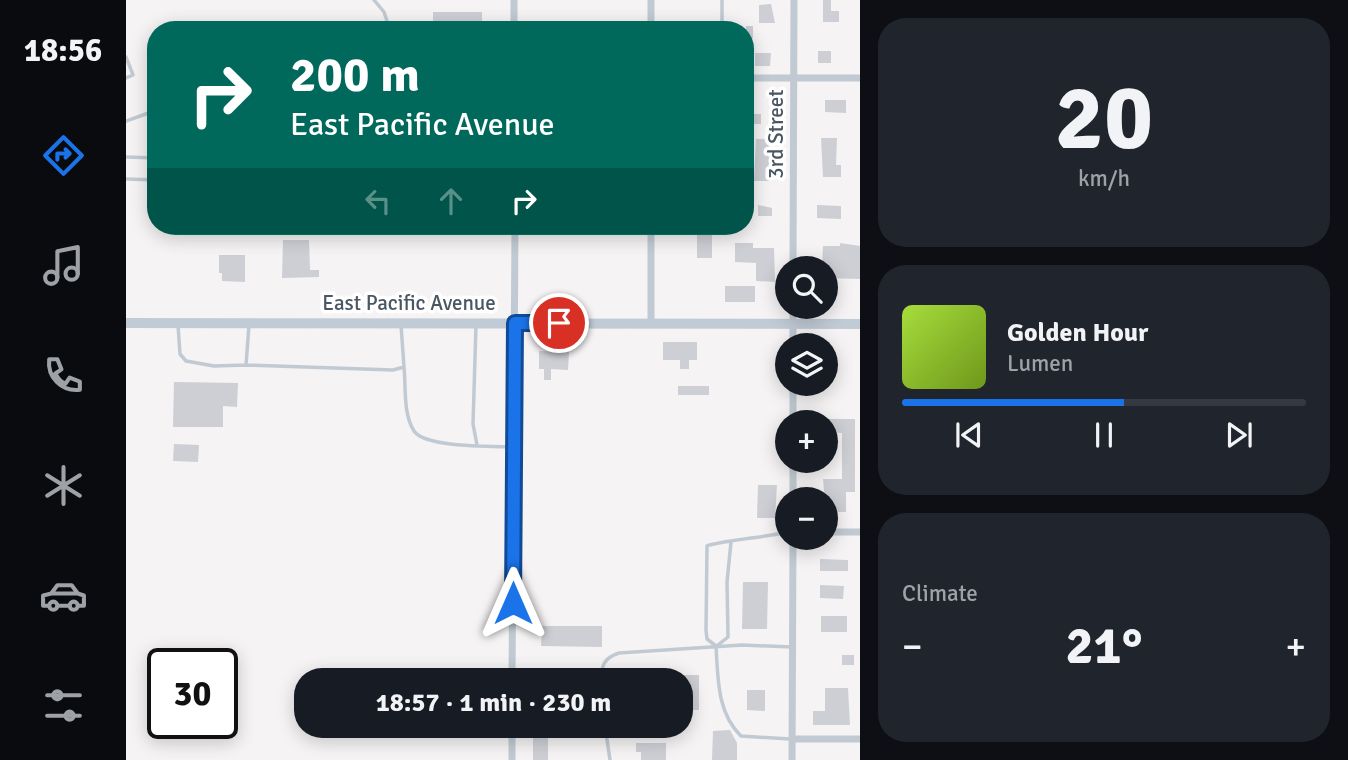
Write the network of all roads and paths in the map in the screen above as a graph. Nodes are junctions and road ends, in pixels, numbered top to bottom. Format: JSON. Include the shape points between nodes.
{"nodes":[{"id":1,"x":374,"y":0,"type":"edge"},
{"id":2,"x":514,"y":0,"type":"edge"},
{"id":3,"x":651,"y":0,"type":"edge"},
{"id":4,"x":722,"y":0,"type":"edge"},
{"id":5,"x":794,"y":0,"type":"edge"},
{"id":6,"x":387,"y":21,"type":"edge"},
{"id":7,"x":514,"y":21,"type":"edge"},
{"id":8,"x":651,"y":21,"type":"edge"},
{"id":9,"x":722,"y":21,"type":"edge"},
{"id":10,"x":126,"y":57,"type":"edge"},
{"id":11,"x":126,"y":78,"type":"edge"},
{"id":12,"x":754,"y":78,"type":"edge"},
{"id":13,"x":794,"y":78,"type":"junction"},
{"id":14,"x":860,"y":78,"type":"edge"},
{"id":15,"x":147,"y":114,"type":"edge"},
{"id":16,"x":126,"y":121,"type":"edge"},
{"id":17,"x":126,"y":157,"type":"edge"},
{"id":18,"x":147,"y":158,"type":"edge"},
{"id":19,"x":126,"y":179,"type":"edge"},
{"id":20,"x":147,"y":180,"type":"edge"},
{"id":21,"x":515,"y":235,"type":"edge"},
{"id":22,"x":651,"y":235,"type":"edge"},
{"id":23,"x":793,"y":256,"type":"edge"},
{"id":24,"x":793,"y":319,"type":"edge"},
{"id":25,"x":126,"y":323,"type":"edge"},
{"id":26,"x":177,"y":323,"type":"junction"},
{"id":27,"x":250,"y":323,"type":"junction"},
{"id":28,"x":400,"y":323,"type":"junction"},
{"id":29,"x":476,"y":323,"type":"junction"},
{"id":30,"x":515,"y":323,"type":"junction"},
{"id":31,"x":651,"y":323,"type":"junction"},
{"id":32,"x":793,"y":324,"type":"junction"},
{"id":33,"x":860,"y":324,"type":"edge"},
{"id":34,"x":793,"y":333,"type":"edge"},
{"id":35,"x":246,"y":365,"type":"junction"},
{"id":36,"x":404,"y":367,"type":"junction"},
{"id":37,"x":477,"y":445,"type":"junction"},
{"id":38,"x":514,"y":447,"type":"junction"},
{"id":39,"x":838,"y":532,"type":"edge"},
{"id":40,"x":860,"y":532,"type":"edge"},
{"id":41,"x":775,"y":535,"type":"edge"},
{"id":42,"x":732,"y":542,"type":"junction"},
{"id":43,"x":793,"y":550,"type":"edge"},
{"id":44,"x":716,"y":646,"type":"junction"},
{"id":45,"x":792,"y":647,"type":"junction"},
{"id":46,"x":512,"y":668,"type":"edge"},
{"id":47,"x":601,"y":668,"type":"edge"},
{"id":48,"x":512,"y":738,"type":"edge"},
{"id":49,"x":607,"y":738,"type":"edge"},
{"id":50,"x":792,"y":739,"type":"junction"},
{"id":51,"x":860,"y":739,"type":"edge"},
{"id":52,"x":512,"y":760,"type":"edge"},
{"id":53,"x":610,"y":760,"type":"edge"},
{"id":54,"x":792,"y":760,"type":"edge"}],
"edges":[{"from":1,"to":6,"type":"lane"},
{"from":2,"to":7,"type":"street"},
{"from":3,"to":8,"type":"street"},
{"from":4,"to":9,"type":"lane"},
{"from":5,"to":13,"type":"street","name":"3rd Street"},
{"from":10,"to":11,"type":"lane","via":[[133,75]]},
{"from":12,"to":13,"type":"street"},
{"from":13,"to":14,"type":"street"},
{"from":13,"to":23,"type":"street","name":"3rd Street"},
{"from":15,"to":16,"type":"lane"},
{"from":17,"to":18,"type":"lane"},
{"from":19,"to":20,"type":"lane"},
{"from":21,"to":30,"type":"street"},
{"from":22,"to":31,"type":"street"},
{"from":24,"to":32,"type":"street"},
{"from":25,"to":26,"type":"main road","name":"East Pacific Avenue"},
{"from":26,"to":27,"type":"main road","name":"East Pacific Avenue"},
{"from":26,"to":35,"type":"lane","via":[[180,354],[186,361]]},
{"from":27,"to":28,"type":"main road","name":"East Pacific Avenue"},
{"from":27,"to":35,"type":"lane"},
{"from":28,"to":29,"type":"main road","name":"East Pacific Avenue"},
{"from":28,"to":36,"type":"lane"},
{"from":29,"to":30,"type":"main road","name":"East Pacific Avenue"},
{"from":29,"to":37,"type":"lane","via":[[473,424]]},
{"from":30,"to":31,"type":"main road","name":"East Pacific Avenue"},
{"from":30,"to":38,"type":"street"},
{"from":31,"to":32,"type":"main road","name":"East Pacific Avenue"},
{"from":32,"to":33,"type":"main road","name":"East Pacific Avenue"},
{"from":32,"to":34,"type":"street"},
{"from":35,"to":36,"type":"lane"},
{"from":36,"to":37,"type":"lane","via":[[408,414],[415,433],[426,440]]},
{"from":37,"to":38,"type":"lane"},
{"from":38,"to":46,"type":"street"},
{"from":39,"to":40,"type":"street"},
{"from":41,"to":42,"type":"lane"},
{"from":42,"to":44,"type":"lane","via":[[728,637]]},
{"from":42,"to":44,"type":"lane","via":[[714,541],[706,556],[707,639]]},
{"from":43,"to":45,"type":"street"},
{"from":44,"to":45,"type":"lane"},
{"from":44,"to":47,"type":"lane","via":[[619,653],[607,657]]},
{"from":44,"to":50,"type":"lane","via":[[718,693],[734,729],[741,736]]},
{"from":45,"to":50,"type":"street"},
{"from":48,"to":52,"type":"street"},
{"from":49,"to":53,"type":"lane"},
{"from":50,"to":51,"type":"street"},
{"from":50,"to":54,"type":"street"}]}
